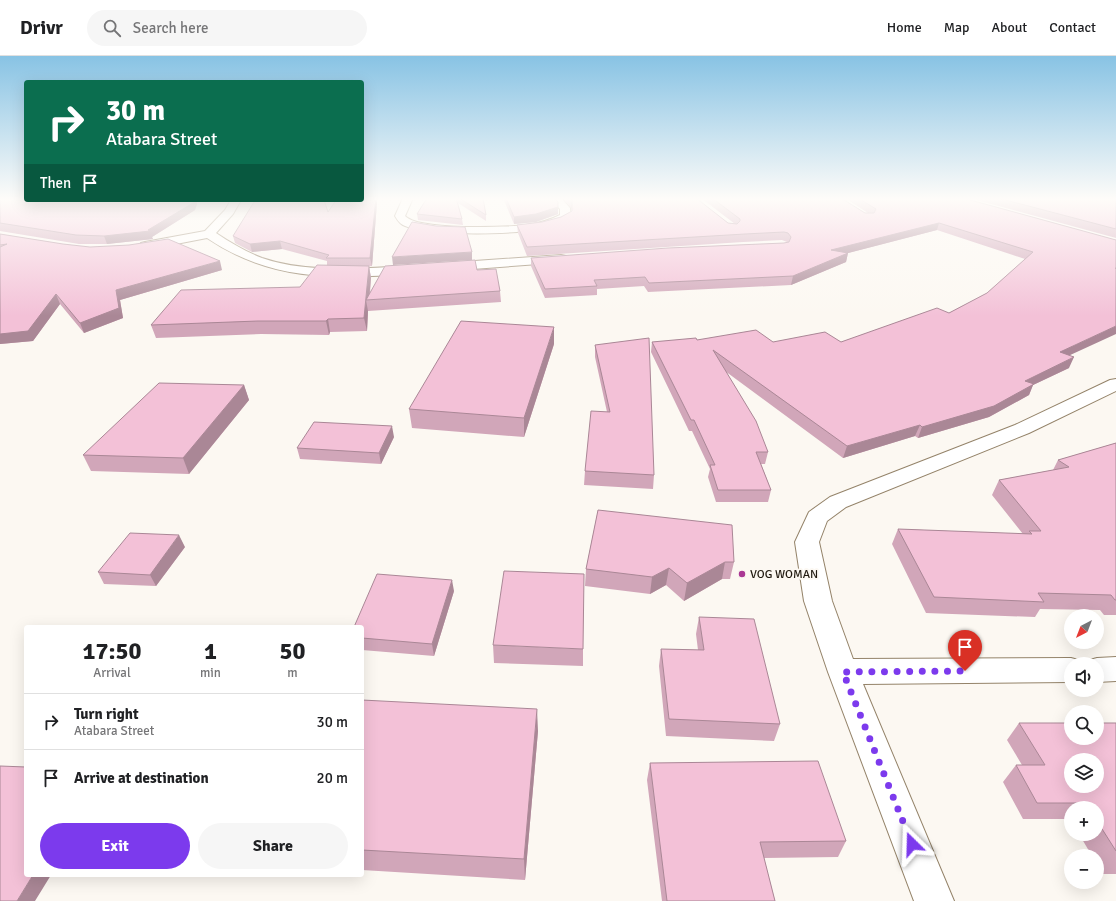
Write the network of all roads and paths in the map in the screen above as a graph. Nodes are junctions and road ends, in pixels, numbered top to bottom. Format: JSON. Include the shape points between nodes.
{"nodes":[{"id":1,"x":190,"y":237,"type":"edge"},
{"id":2,"x":214,"y":237,"type":"edge"},
{"id":3,"x":130,"y":248,"type":"edge"},
{"id":4,"x":576,"y":258,"type":"edge"},
{"id":5,"x":1116,"y":384,"type":"edge"},
{"id":6,"x":1064,"y":670,"type":"edge"},
{"id":7,"x":1104,"y":670,"type":"edge"},
{"id":8,"x":1116,"y":670,"type":"edge"},
{"id":9,"x":843,"y":672,"type":"junction"},
{"id":10,"x":934,"y":901,"type":"edge"}],
"edges":[{"from":1,"to":3,"type":"street"},
{"from":2,"to":4,"type":"street","via":[[236,252],[266,264],[343,272]]},
{"from":5,"to":9,"type":"street","via":[[1022,429],[838,502],[817,517],[806,542],[818,601]]},
{"from":6,"to":9,"type":"street"},
{"from":7,"to":8,"type":"street"},
{"from":9,"to":10,"type":"street"}]}
